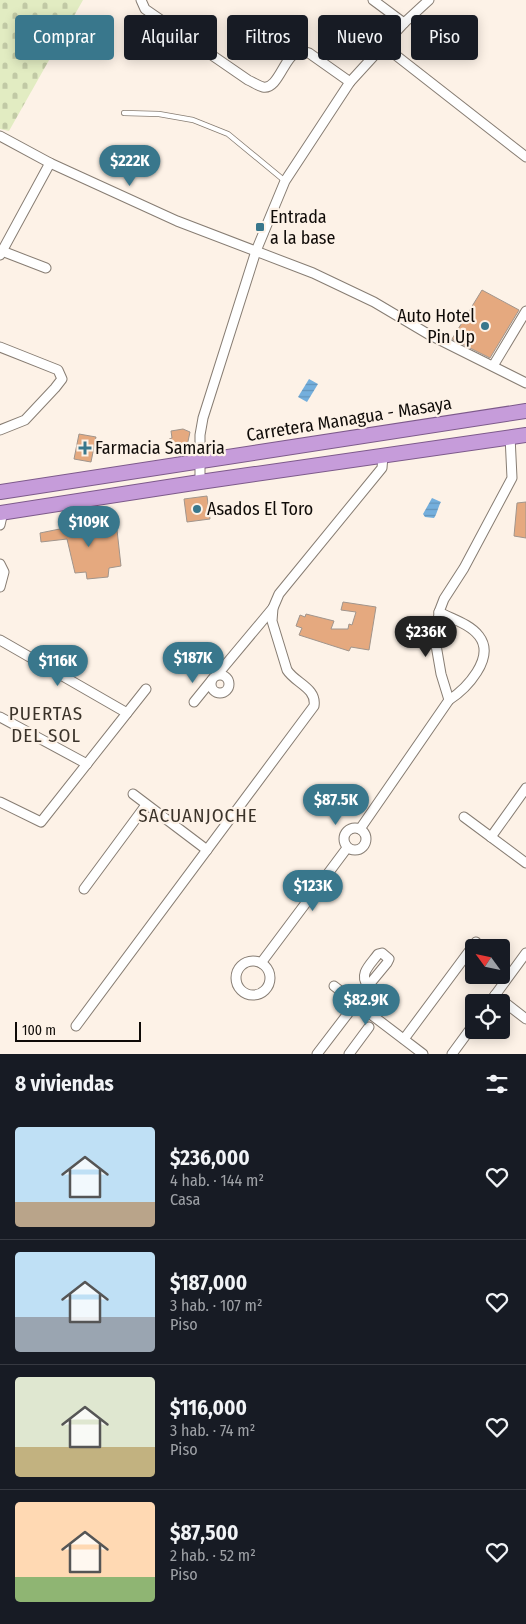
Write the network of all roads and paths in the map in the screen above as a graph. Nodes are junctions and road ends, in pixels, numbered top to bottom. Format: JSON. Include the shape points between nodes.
{"nodes":[{"id":1,"x":141,"y":0,"type":"edge"},
{"id":2,"x":372,"y":0,"type":"edge"},
{"id":3,"x":429,"y":0,"type":"edge"},
{"id":4,"x":404,"y":23,"type":"junction"},
{"id":5,"x":401,"y":26,"type":"edge"},
{"id":6,"x":401,"y":59,"type":"edge"},
{"id":7,"x":371,"y":60,"type":"edge"},
{"id":8,"x":350,"y":82,"type":"junction"},
{"id":9,"x":124,"y":113,"type":"dead end"},
{"id":10,"x":0,"y":136,"type":"edge"},
{"id":11,"x":526,"y":157,"type":"edge"},
{"id":12,"x":50,"y":163,"type":"junction"},
{"id":13,"x":285,"y":181,"type":"junction"},
{"id":14,"x":256,"y":251,"type":"junction"},
{"id":15,"x":1,"y":253,"type":"edge"},
{"id":16,"x":46,"y":268,"type":"dead end"},
{"id":17,"x":526,"y":311,"type":"edge"},
{"id":18,"x":0,"y":347,"type":"edge"},
{"id":19,"x":493,"y":366,"type":"junction"},
{"id":20,"x":526,"y":383,"type":"edge"},
{"id":21,"x":526,"y":411,"type":"edge"},
{"id":22,"x":0,"y":430,"type":"edge"},
{"id":23,"x":526,"y":435,"type":"edge"},
{"id":24,"x":510,"y":436,"type":"junction"},
{"id":25,"x":383,"y":456,"type":"junction"},
{"id":26,"x":199,"y":460,"type":"junction"},
{"id":27,"x":200,"y":482,"type":"junction"},
{"id":28,"x":0,"y":492,"type":"edge"},
{"id":29,"x":1,"y":517,"type":"edge"},
{"id":30,"x":0,"y":564,"type":"edge"},
{"id":31,"x":0,"y":587,"type":"edge"},
{"id":32,"x":273,"y":608,"type":"junction"},
{"id":33,"x":439,"y":612,"type":"junction"},
{"id":34,"x":0,"y":640,"type":"edge"},
{"id":35,"x":146,"y":688,"type":"dead end"},
{"id":36,"x":449,"y":700,"type":"junction"},
{"id":37,"x":194,"y":702,"type":"dead end"},
{"id":38,"x":127,"y":712,"type":"junction"},
{"id":39,"x":0,"y":717,"type":"edge"},
{"id":40,"x":87,"y":764,"type":"junction"},
{"id":41,"x":526,"y":788,"type":"edge"},
{"id":42,"x":133,"y":794,"type":"dead end"},
{"id":43,"x":0,"y":802,"type":"edge"},
{"id":44,"x":146,"y":805,"type":"junction"},
{"id":45,"x":464,"y":817,"type":"dead end"},
{"id":46,"x":360,"y":829,"type":"junction"},
{"id":47,"x":491,"y":837,"type":"junction"},
{"id":48,"x":348,"y":848,"type":"junction"},
{"id":49,"x":207,"y":850,"type":"junction"},
{"id":50,"x":526,"y":863,"type":"edge"},
{"id":51,"x":84,"y":889,"type":"dead end"},
{"id":52,"x":526,"y":953,"type":"edge"},
{"id":53,"x":465,"y":957,"type":"edge"},
{"id":54,"x":260,"y":963,"type":"dead end"},
{"id":55,"x":334,"y":986,"type":"dead end"},
{"id":56,"x":368,"y":986,"type":"dead end"},
{"id":57,"x":496,"y":994,"type":"edge"},
{"id":58,"x":356,"y":1003,"type":"junction"},
{"id":59,"x":510,"y":1010,"type":"edge"},
{"id":60,"x":526,"y":1019,"type":"edge"},
{"id":61,"x":76,"y":1026,"type":"dead end"},
{"id":62,"x":369,"y":1027,"type":"dead end"},
{"id":63,"x":465,"y":1036,"type":"edge"},
{"id":64,"x":404,"y":1040,"type":"junction"},
{"id":65,"x":318,"y":1054,"type":"edge"},
{"id":66,"x":349,"y":1054,"type":"edge"},
{"id":67,"x":423,"y":1054,"type":"edge"},
{"id":68,"x":452,"y":1054,"type":"edge"}],
"edges":[{"from":1,"to":8,"type":"street","via":[[145,9],[262,87],[269,87],[275,82],[289,59],[302,51]]},
{"from":2,"to":4,"type":"street"},
{"from":3,"to":4,"type":"street"},
{"from":4,"to":5,"type":"street"},
{"from":6,"to":11,"type":"street"},
{"from":7,"to":8,"type":"street"},
{"from":8,"to":13,"type":"street"},
{"from":9,"to":13,"type":"lane","via":[[159,114],[193,120],[228,134]]},
{"from":10,"to":12,"type":"street"},
{"from":12,"to":14,"type":"street","via":[[177,222]]},
{"from":12,"to":15,"type":"street"},
{"from":13,"to":14,"type":"street"},
{"from":14,"to":19,"type":"street","via":[[374,302],[428,334]]},
{"from":14,"to":26,"type":"street","via":[[202,418]]},
{"from":15,"to":16,"type":"street"},
{"from":17,"to":19,"type":"street"},
{"from":18,"to":22,"type":"street","via":[[58,370],[62,379],[25,420]]},
{"from":19,"to":20,"type":"street"},
{"from":21,"to":26,"type":"highway","name":"Carretera Managua - Masaya"},
{"from":23,"to":24,"type":"highway"},
{"from":24,"to":25,"type":"highway"},
{"from":24,"to":33,"type":"street","via":[[512,478]]},
{"from":25,"to":27,"type":"highway"},
{"from":25,"to":32,"type":"street","via":[[382,468],[279,594]]},
{"from":26,"to":27,"type":"street"},
{"from":26,"to":28,"type":"highway","name":"Carretera Managua - Masaya"},
{"from":27,"to":29,"type":"highway"},
{"from":30,"to":31,"type":"street","via":[[4,572]]},
{"from":32,"to":37,"type":"street"},
{"from":32,"to":49,"type":"street","via":[[272,621],[286,670],[311,692],[314,706]]},
{"from":33,"to":36,"type":"street","via":[[436,645]]},
{"from":33,"to":36,"type":"street","via":[[479,637],[485,651],[481,665],[464,690]]},
{"from":34,"to":38,"type":"street"},
{"from":35,"to":38,"type":"street"},
{"from":36,"to":46,"type":"street"},
{"from":38,"to":40,"type":"street"},
{"from":39,"to":40,"type":"street"},
{"from":40,"to":43,"type":"street","via":[[40,822]]},
{"from":41,"to":47,"type":"street"},
{"from":42,"to":44,"type":"street"},
{"from":44,"to":49,"type":"street"},
{"from":44,"to":51,"type":"street"},
{"from":45,"to":47,"type":"street"},
{"from":46,"to":48,"type":"street","via":[[353,827],[346,831],[343,838]]},
{"from":46,"to":48,"type":"street","via":[[365,834],[364,845],[354,850]]},
{"from":47,"to":50,"type":"street"},
{"from":48,"to":54,"type":"street"},
{"from":49,"to":61,"type":"street"},
{"from":52,"to":57,"type":"street"},
{"from":53,"to":64,"type":"street"},
{"from":55,"to":58,"type":"street"},
{"from":56,"to":58,"type":"street"},
{"from":58,"to":64,"type":"street"},
{"from":58,"to":65,"type":"street"},
{"from":59,"to":60,"type":"street"},
{"from":62,"to":66,"type":"street"},
{"from":63,"to":68,"type":"street"},
{"from":64,"to":67,"type":"street"}]}
